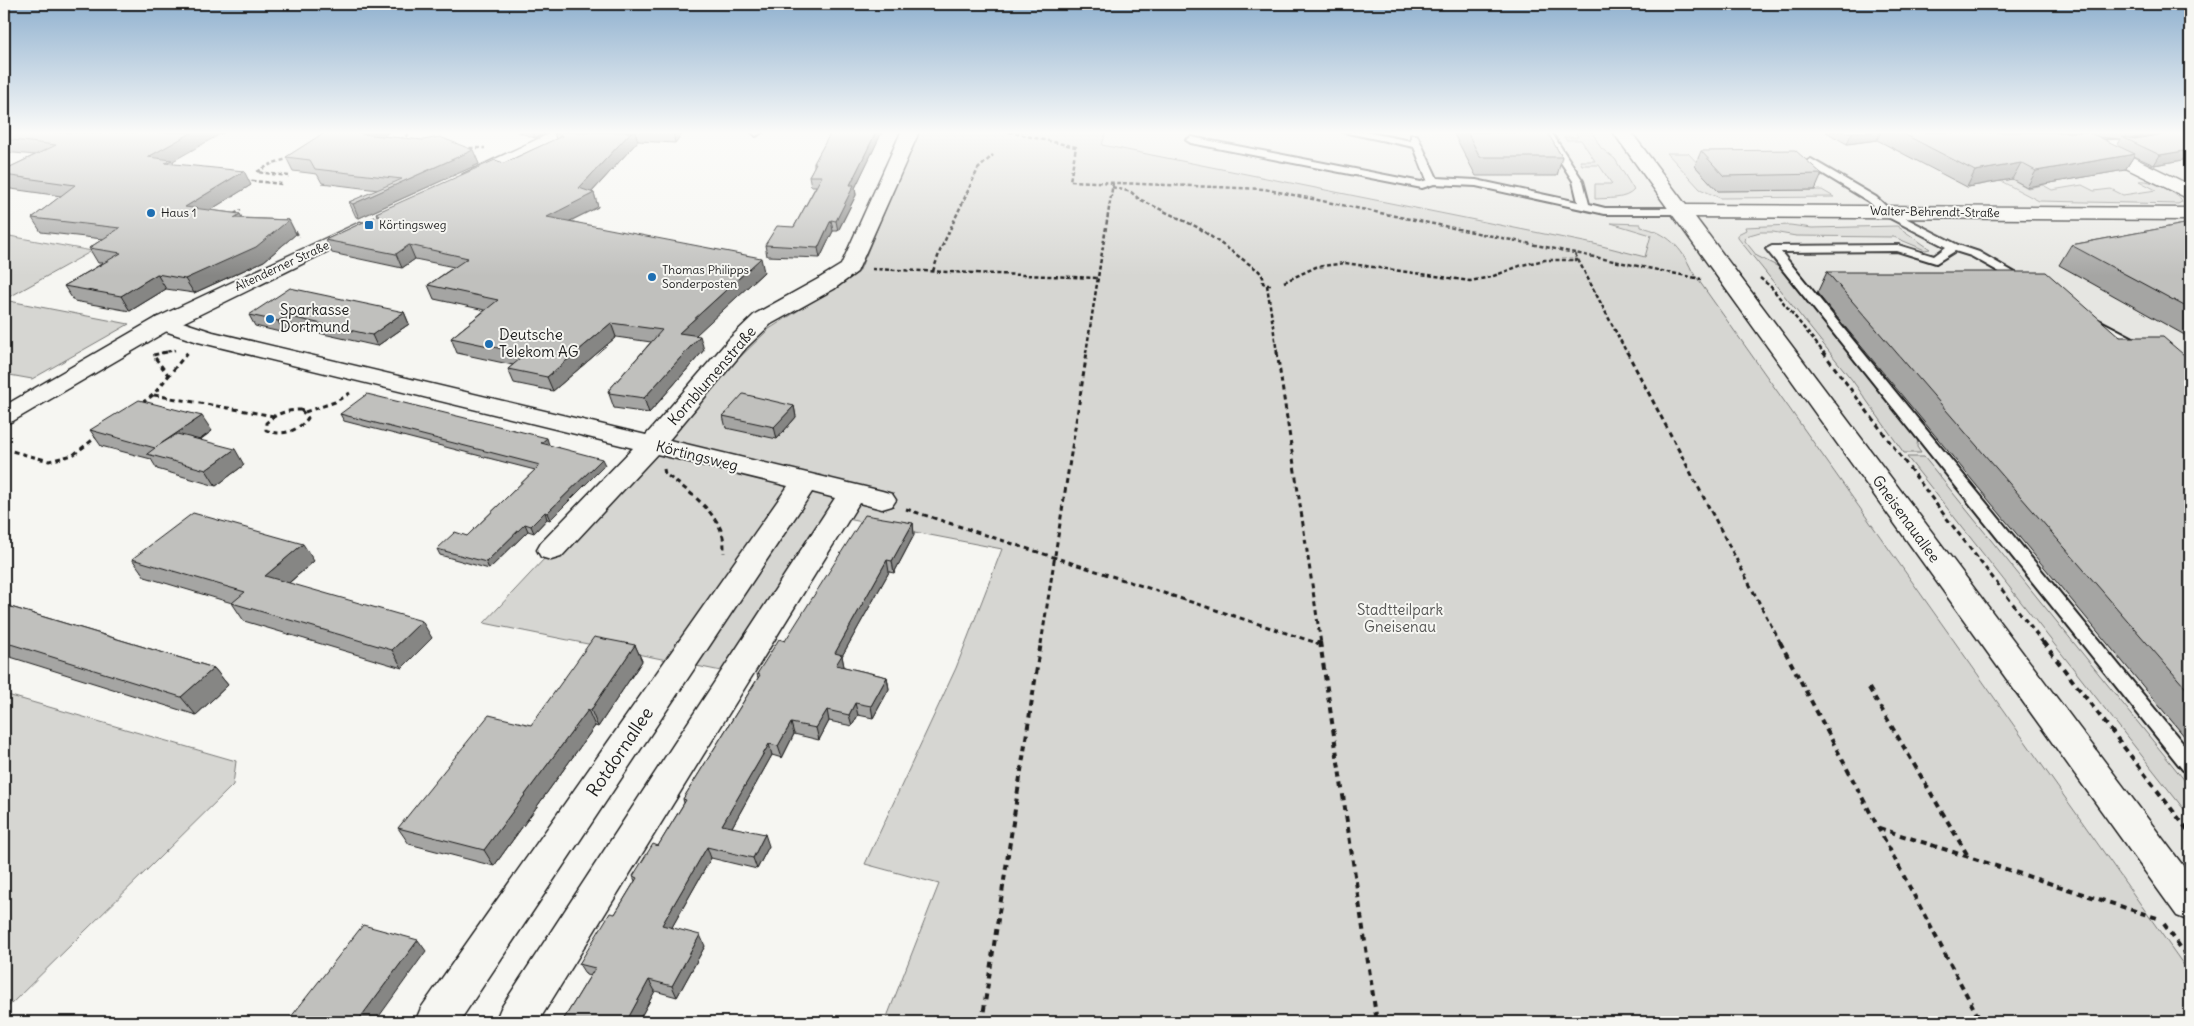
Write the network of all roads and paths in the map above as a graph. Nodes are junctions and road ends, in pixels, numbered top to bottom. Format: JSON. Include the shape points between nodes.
{"nodes":[{"id":1,"x":249,"y":180,"type":"edge"},
{"id":2,"x":465,"y":180,"type":"edge"},
{"id":3,"x":889,"y":180,"type":"edge"},
{"id":4,"x":973,"y":180,"type":"edge"},
{"id":5,"x":1070,"y":180,"type":"edge"},
{"id":6,"x":1396,"y":180,"type":"edge"},
{"id":7,"x":1577,"y":180,"type":"edge"},
{"id":8,"x":1658,"y":180,"type":"edge"},
{"id":9,"x":1840,"y":180,"type":"edge"},
{"id":10,"x":2167,"y":180,"type":"edge"},
{"id":11,"x":1434,"y":181,"type":"joint"},
{"id":12,"x":282,"y":184,"type":"dead end"},
{"id":13,"x":454,"y":185,"type":"edge"},
{"id":14,"x":1113,"y":185,"type":"junction"},
{"id":15,"x":2187,"y":189,"type":"edge"},
{"id":16,"x":1585,"y":208,"type":"junction"},
{"id":17,"x":241,"y":210,"type":"dead end"},
{"id":18,"x":1681,"y":211,"type":"junction"},
{"id":19,"x":1886,"y":212,"type":"junction"},
{"id":20,"x":2190,"y":214,"type":"edge"},
{"id":21,"x":229,"y":217,"type":"edge"},
{"id":22,"x":377,"y":221,"type":"edge"},
{"id":23,"x":286,"y":229,"type":"edge"},
{"id":24,"x":325,"y":245,"type":"junction"},
{"id":25,"x":1954,"y":247,"type":"junction"},
{"id":26,"x":1575,"y":254,"type":"junction"},
{"id":27,"x":1578,"y":260,"type":"junction"},
{"id":28,"x":850,"y":268,"type":"junction"},
{"id":29,"x":933,"y":271,"type":"junction"},
{"id":30,"x":1758,"y":276,"type":"dead end"},
{"id":31,"x":1099,"y":278,"type":"junction"},
{"id":32,"x":1704,"y":279,"type":"dead end"},
{"id":33,"x":1284,"y":282,"type":"dead end"},
{"id":34,"x":1267,"y":285,"type":"junction"},
{"id":35,"x":1273,"y":285,"type":"dead end"},
{"id":36,"x":2034,"y":287,"type":"edge"},
{"id":37,"x":2085,"y":316,"type":"edge"},
{"id":38,"x":164,"y":323,"type":"junction"},
{"id":39,"x":199,"y":342,"type":"junction"},
{"id":40,"x":2154,"y":354,"type":"edge"},
{"id":41,"x":169,"y":376,"type":"junction"},
{"id":42,"x":375,"y":377,"type":"junction"},
{"id":43,"x":153,"y":394,"type":"junction"},
{"id":44,"x":139,"y":406,"type":"edge"},
{"id":45,"x":305,"y":412,"type":"junction"},
{"id":46,"x":4,"y":416,"type":"edge"},
{"id":47,"x":274,"y":416,"type":"junction"},
{"id":48,"x":102,"y":433,"type":"edge"},
{"id":49,"x":664,"y":448,"type":"junction"},
{"id":50,"x":4,"y":449,"type":"edge"},
{"id":51,"x":805,"y":482,"type":"junction"},
{"id":52,"x":882,"y":500,"type":"joint"},
{"id":53,"x":844,"y":505,"type":"junction"},
{"id":54,"x":551,"y":550,"type":"dead end"},
{"id":55,"x":1056,"y":557,"type":"junction"},
{"id":56,"x":748,"y":565,"type":"junction"},
{"id":57,"x":1321,"y":644,"type":"junction"},
{"id":58,"x":1869,"y":688,"type":"dead end"},
{"id":59,"x":2190,"y":766,"type":"edge"},
{"id":60,"x":1879,"y":828,"type":"junction"},
{"id":61,"x":2190,"y":833,"type":"edge"},
{"id":62,"x":1968,"y":857,"type":"junction"},
{"id":63,"x":2190,"y":904,"type":"edge"},
{"id":64,"x":2160,"y":919,"type":"dead end"},
{"id":65,"x":435,"y":1022,"type":"edge"},
{"id":66,"x":515,"y":1022,"type":"edge"},
{"id":67,"x":982,"y":1022,"type":"edge"},
{"id":68,"x":1377,"y":1022,"type":"edge"},
{"id":69,"x":1981,"y":1022,"type":"edge"}],
"edges":[{"from":1,"to":12,"type":"path"},
{"from":2,"to":13,"type":"street"},
{"from":3,"to":28,"type":"street"},
{"from":4,"to":29,"type":"path"},
{"from":5,"to":14,"type":"path"},
{"from":6,"to":11,"type":"lane","via":[[1422,185]]},
{"from":7,"to":16,"type":"lane"},
{"from":8,"to":18,"type":"street","name":"Gneisenauallee"},
{"from":9,"to":19,"type":"lane","via":[[1872,199]]},
{"from":10,"to":15,"type":"street"},
{"from":11,"to":16,"type":"lane","via":[[1476,183]]},
{"from":14,"to":26,"type":"path","via":[[1264,189]]},
{"from":14,"to":31,"type":"path"},
{"from":14,"to":34,"type":"path","via":[[1199,228],[1259,271]]},
{"from":16,"to":18,"type":"lane"},
{"from":17,"to":21,"type":"path"},
{"from":18,"to":19,"type":"street","name":"Walter-Behrendt-Straße"},
{"from":18,"to":63,"type":"street","name":"Gneisenauallee"},
{"from":19,"to":20,"type":"street","name":"Walter-Behrendt-Straße"},
{"from":19,"to":25,"type":"lane"},
{"from":22,"to":24,"type":"street","name":"Altenderner Straße"},
{"from":23,"to":24,"type":"path","via":[[295,230],[298,237]]},
{"from":24,"to":38,"type":"street","name":"Altenderner Straße"},
{"from":25,"to":36,"type":"lane","via":[[1974,254]]},
{"from":25,"to":59,"type":"lane","via":[[1936,260],[1898,248],[1772,249]]},
{"from":26,"to":27,"type":"path"},
{"from":26,"to":32,"type":"path"},
{"from":27,"to":33,"type":"path","via":[[1545,260],[1470,281],[1345,263],[1316,268]]},
{"from":27,"to":60,"type":"path"},
{"from":28,"to":29,"type":"path"},
{"from":28,"to":49,"type":"street","name":"Kornblumenstraße","via":[[763,319],[738,343]]},
{"from":29,"to":31,"type":"path"},
{"from":30,"to":61,"type":"path","via":[[1771,287],[1812,339]]},
{"from":31,"to":55,"type":"path"},
{"from":34,"to":35,"type":"path"},
{"from":34,"to":57,"type":"path"},
{"from":37,"to":40,"type":"lane"},
{"from":38,"to":39,"type":"street","name":"Körtingsweg"},
{"from":38,"to":46,"type":"street","name":"Altenderner Straße"},
{"from":39,"to":41,"type":"path"},
{"from":39,"to":41,"type":"path","via":[[152,355]]},
{"from":39,"to":42,"type":"street","name":"Körtingsweg"},
{"from":41,"to":43,"type":"path"},
{"from":42,"to":45,"type":"path","via":[[336,402]]},
{"from":42,"to":49,"type":"street","name":"Körtingsweg"},
{"from":43,"to":44,"type":"path"},
{"from":43,"to":47,"type":"path"},
{"from":45,"to":47,"type":"path","via":[[288,411]]},
{"from":45,"to":47,"type":"path","via":[[306,422],[281,433],[266,430],[266,423]]},
{"from":48,"to":50,"type":"path","via":[[73,455],[49,461]]},
{"from":49,"to":51,"type":"street","name":"Körtingsweg"},
{"from":49,"to":54,"type":"street","name":"Kornblumenstraße"},
{"from":49,"to":56,"type":"path","via":[[665,474],[711,514],[723,536],[724,558]]},
{"from":51,"to":53,"type":"street","name":"Körtingsweg"},
{"from":51,"to":56,"type":"street","name":"Rotdornallee"},
{"from":52,"to":53,"type":"street","name":"Körtingsweg"},
{"from":52,"to":55,"type":"path"},
{"from":53,"to":66,"type":"street"},
{"from":55,"to":57,"type":"path"},
{"from":55,"to":67,"type":"path"},
{"from":56,"to":65,"type":"street","name":"Rotdornallee"},
{"from":57,"to":68,"type":"path"},
{"from":58,"to":62,"type":"path"},
{"from":60,"to":62,"type":"path"},
{"from":60,"to":69,"type":"path"},
{"from":62,"to":64,"type":"path"}]}
